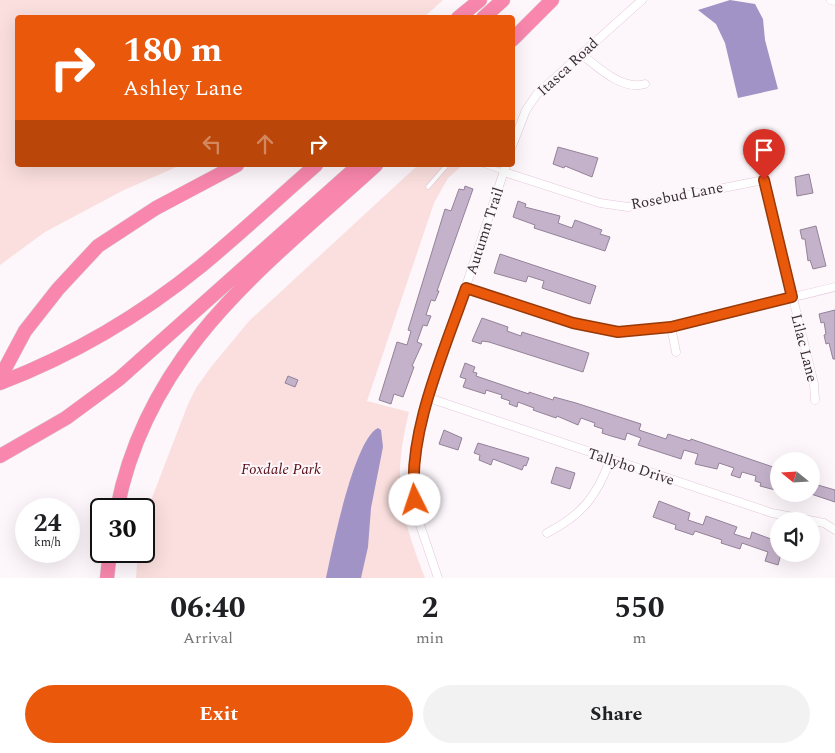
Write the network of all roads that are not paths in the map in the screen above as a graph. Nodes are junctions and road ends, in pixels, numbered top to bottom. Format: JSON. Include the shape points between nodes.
{"nodes":[{"id":1,"x":480,"y":0,"type":"edge"},
{"id":2,"x":503,"y":0,"type":"edge"},
{"id":3,"x":543,"y":0,"type":"edge"},
{"id":4,"x":552,"y":0,"type":"edge"},
{"id":5,"x":642,"y":0,"type":"edge"},
{"id":6,"x":831,"y":0,"type":"edge"},
{"id":7,"x":835,"y":1,"type":"edge"},
{"id":8,"x":462,"y":15,"type":"edge"},
{"id":9,"x":486,"y":15,"type":"edge"},
{"id":10,"x":515,"y":23,"type":"edge"},
{"id":11,"x":515,"y":37,"type":"edge"},
{"id":12,"x":581,"y":54,"type":"junction"},
{"id":13,"x":645,"y":84,"type":"dead end"},
{"id":14,"x":515,"y":138,"type":"edge"},
{"id":15,"x":233,"y":167,"type":"edge"},
{"id":16,"x":314,"y":167,"type":"edge"},
{"id":17,"x":357,"y":167,"type":"edge"},
{"id":18,"x":374,"y":167,"type":"edge"},
{"id":19,"x":446,"y":167,"type":"edge"},
{"id":20,"x":505,"y":168,"type":"edge"},
{"id":21,"x":764,"y":180,"type":"joint"},
{"id":22,"x":428,"y":187,"type":"dead end"},
{"id":23,"x":835,"y":287,"type":"edge"},
{"id":24,"x":466,"y":288,"type":"junction"},
{"id":25,"x":792,"y":297,"type":"junction"},
{"id":26,"x":671,"y":327,"type":"junction"},
{"id":27,"x":676,"y":352,"type":"dead end"},
{"id":28,"x":0,"y":378,"type":"edge"},
{"id":29,"x":0,"y":383,"type":"edge"},
{"id":30,"x":429,"y":398,"type":"junction"},
{"id":31,"x":815,"y":400,"type":"dead end"},
{"id":32,"x":0,"y":456,"type":"edge"},
{"id":33,"x":610,"y":460,"type":"junction"},
{"id":34,"x":119,"y":498,"type":"edge"},
{"id":35,"x":835,"y":530,"type":"edge"},
{"id":36,"x":547,"y":533,"type":"dead end"},
{"id":37,"x":109,"y":563,"type":"edge"},
{"id":38,"x":107,"y":578,"type":"edge"},
{"id":39,"x":438,"y":578,"type":"edge"}],
"edges":[{"from":1,"to":8,"type":"highway"},
{"from":2,"to":9,"type":"highway"},
{"from":3,"to":10,"type":"highway"},
{"from":4,"to":11,"type":"highway"},
{"from":5,"to":12,"type":"street","name":"Itasca Road"},
{"from":6,"to":7,"type":"street"},
{"from":12,"to":13,"type":"street","via":[[616,80],[638,86]]},
{"from":12,"to":14,"type":"street","name":"Itasca Road","via":[[537,94],[526,110]]},
{"from":15,"to":28,"type":"highway","via":[[156,208],[98,246],[25,331]]},
{"from":16,"to":29,"type":"highway","via":[[201,266],[156,300],[74,351]]},
{"from":17,"to":32,"type":"highway","via":[[119,379],[66,418]]},
{"from":18,"to":34,"type":"highway","via":[[226,303],[198,335],[174,367],[136,442]]},
{"from":19,"to":22,"type":"lane"},
{"from":20,"to":21,"type":"street","name":"Rosebud Lane","via":[[600,203],[628,207]]},
{"from":20,"to":24,"type":"street","name":"Autumn Trail"},
{"from":21,"to":25,"type":"street","name":"Lilac Lane"},
{"from":23,"to":25,"type":"street"},
{"from":24,"to":26,"type":"street","via":[[601,330],[618,332]]},
{"from":24,"to":30,"type":"street","name":"Autumn Trail"},
{"from":25,"to":26,"type":"street"},
{"from":25,"to":31,"type":"street","name":"Lilac Lane","via":[[814,384]]},
{"from":26,"to":27,"type":"street"},
{"from":30,"to":33,"type":"street","name":"Tallyho Drive"},
{"from":30,"to":39,"type":"street","name":"Autumn Trail","via":[[416,447],[413,483],[417,516]]},
{"from":33,"to":35,"type":"street","name":"Tallyho Drive","via":[[772,513],[824,523]]},
{"from":33,"to":36,"type":"street","via":[[602,483],[584,507]]},
{"from":37,"to":38,"type":"highway"}]}
